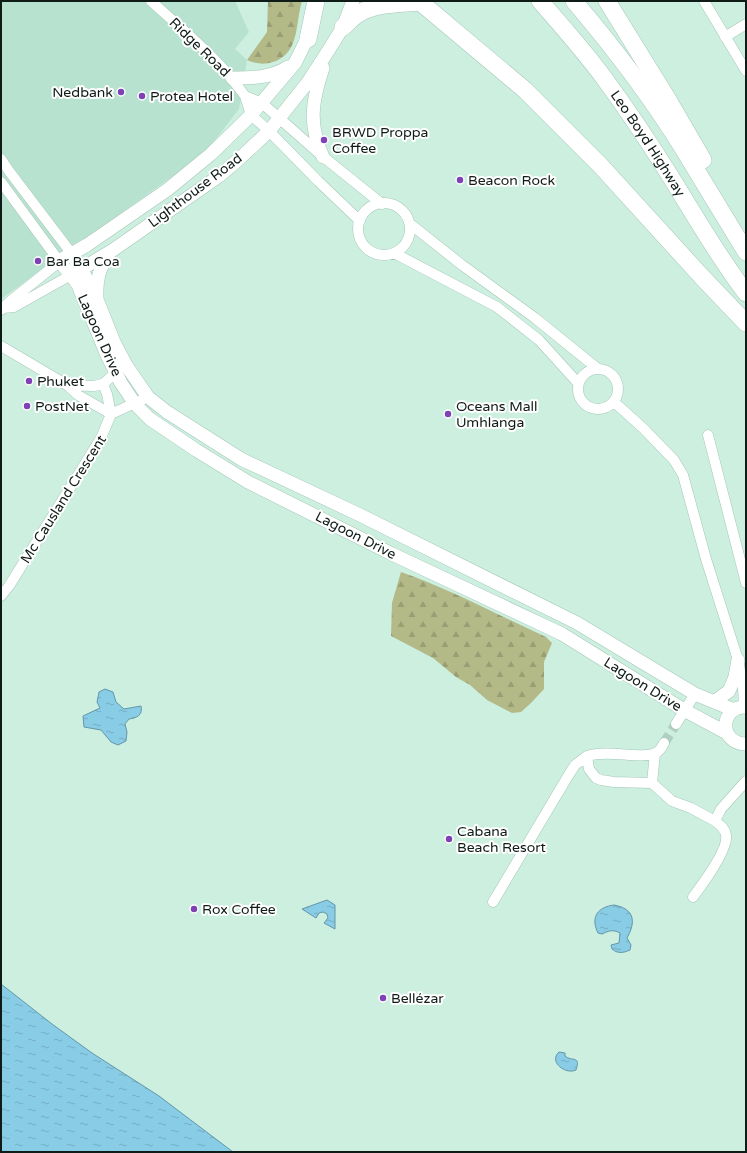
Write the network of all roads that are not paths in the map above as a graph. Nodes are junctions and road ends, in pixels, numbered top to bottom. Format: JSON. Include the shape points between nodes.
{"nodes":[{"id":1,"x":151,"y":1,"type":"edge"},
{"id":2,"x":316,"y":1,"type":"edge"},
{"id":3,"x":323,"y":1,"type":"edge"},
{"id":4,"x":353,"y":1,"type":"edge"},
{"id":5,"x":419,"y":1,"type":"edge"},
{"id":6,"x":540,"y":1,"type":"edge"},
{"id":7,"x":574,"y":1,"type":"edge"},
{"id":8,"x":607,"y":1,"type":"edge"},
{"id":9,"x":704,"y":1,"type":"edge"},
{"id":10,"x":746,"y":24,"type":"edge"},
{"id":11,"x":343,"y":27,"type":"junction"},
{"id":12,"x":725,"y":37,"type":"junction"},
{"id":13,"x":308,"y":39,"type":"junction"},
{"id":14,"x":328,"y":51,"type":"junction"},
{"id":15,"x":295,"y":63,"type":"junction"},
{"id":16,"x":746,"y":71,"type":"edge"},
{"id":17,"x":232,"y":78,"type":"junction"},
{"id":18,"x":245,"y":96,"type":"junction"},
{"id":19,"x":262,"y":103,"type":"junction"},
{"id":20,"x":251,"y":115,"type":"junction"},
{"id":21,"x":280,"y":118,"type":"junction"},
{"id":22,"x":269,"y":130,"type":"junction"},
{"id":23,"x":323,"y":157,"type":"junction"},
{"id":24,"x":1,"y":158,"type":"edge"},
{"id":25,"x":1,"y":182,"type":"edge"},
{"id":26,"x":382,"y":204,"type":"junction"},
{"id":27,"x":360,"y":221,"type":"junction"},
{"id":28,"x":409,"y":223,"type":"junction"},
{"id":29,"x":746,"y":232,"type":"edge"},
{"id":30,"x":113,"y":250,"type":"junction"},
{"id":31,"x":746,"y":252,"type":"edge"},
{"id":32,"x":394,"y":253,"type":"junction"},
{"id":33,"x":72,"y":254,"type":"junction"},
{"id":34,"x":59,"y":261,"type":"junction"},
{"id":35,"x":76,"y":272,"type":"junction"},
{"id":36,"x":746,"y":292,"type":"edge"},
{"id":37,"x":98,"y":302,"type":"junction"},
{"id":38,"x":2,"y":309,"type":"edge"},
{"id":39,"x":746,"y":323,"type":"edge"},
{"id":40,"x":1,"y":346,"type":"edge"},
{"id":41,"x":121,"y":368,"type":"junction"},
{"id":42,"x":598,"y":369,"type":"junction"},
{"id":43,"x":578,"y":383,"type":"junction"},
{"id":44,"x":103,"y":384,"type":"junction"},
{"id":45,"x":67,"y":385,"type":"junction"},
{"id":46,"x":148,"y":397,"type":"junction"},
{"id":47,"x":614,"y":402,"type":"junction"},
{"id":48,"x":135,"y":404,"type":"junction"},
{"id":49,"x":111,"y":414,"type":"junction"},
{"id":50,"x":708,"y":435,"type":"dead end"},
{"id":51,"x":206,"y":436,"type":"junction"},
{"id":52,"x":196,"y":450,"type":"junction"},
{"id":53,"x":293,"y":484,"type":"junction"},
{"id":54,"x":286,"y":500,"type":"junction"},
{"id":55,"x":360,"y":515,"type":"junction"},
{"id":56,"x":350,"y":533,"type":"junction"},
{"id":57,"x":746,"y":583,"type":"edge"},
{"id":58,"x":1,"y":596,"type":"edge"},
{"id":59,"x":738,"y":660,"type":"junction"},
{"id":60,"x":661,"y":675,"type":"junction"},
{"id":61,"x":652,"y":690,"type":"junction"},
{"id":62,"x":695,"y":694,"type":"junction"},
{"id":63,"x":714,"y":702,"type":"junction"},
{"id":64,"x":741,"y":708,"type":"edge"},
{"id":65,"x":684,"y":710,"type":"junction"},
{"id":66,"x":676,"y":724,"type":"tunnel mouth"},
{"id":67,"x":727,"y":733,"type":"junction"},
{"id":68,"x":664,"y":743,"type":"tunnel mouth"},
{"id":69,"x":745,"y":745,"type":"edge"},
{"id":70,"x":655,"y":753,"type":"junction"},
{"id":71,"x":587,"y":756,"type":"junction"},
{"id":72,"x":746,"y":781,"type":"edge"},
{"id":73,"x":652,"y":783,"type":"junction"},
{"id":74,"x":715,"y":821,"type":"junction"},
{"id":75,"x":694,"y":897,"type":"dead end"},
{"id":76,"x":493,"y":902,"type":"dead end"}],
"edges":[{"from":1,"to":17,"type":"street","name":"Ridge Road"},
{"from":2,"to":13,"type":"highway"},
{"from":3,"to":13,"type":"street","name":"Lighthouse Road"},
{"from":4,"to":11,"type":"street","name":"Lighthouse Road"},
{"from":5,"to":11,"type":"highway","via":[[370,8]]},
{"from":5,"to":39,"type":"highway","via":[[525,90],[600,165]]},
{"from":6,"to":36,"type":"highway","name":"Leo Boyd Highway","via":[[603,78]]},
{"from":7,"to":31,"type":"highway","name":"Leo Boyd Highway","via":[[635,78],[684,150]]},
{"from":8,"to":29,"type":"highway"},
{"from":9,"to":12,"type":"street"},
{"from":10,"to":12,"type":"street"},
{"from":11,"to":14,"type":"street","name":"Lighthouse Road"},
{"from":12,"to":16,"type":"street"},
{"from":13,"to":15,"type":"street","name":"Lighthouse Road"},
{"from":14,"to":21,"type":"street","name":"Lighthouse Road"},
{"from":14,"to":23,"type":"street","via":[[312,105],[318,146]]},
{"from":15,"to":17,"type":"street","via":[[276,74]]},
{"from":15,"to":19,"type":"street","name":"Lighthouse Road"},
{"from":17,"to":18,"type":"street","name":"Ridge Road"},
{"from":18,"to":19,"type":"street"},
{"from":18,"to":20,"type":"street"},
{"from":19,"to":20,"type":"street","name":"Lighthouse Road"},
{"from":19,"to":21,"type":"street"},
{"from":20,"to":22,"type":"street"},
{"from":20,"to":33,"type":"street","name":"Lighthouse Road","via":[[211,154],[167,190]]},
{"from":21,"to":22,"type":"street","name":"Lighthouse Road"},
{"from":21,"to":23,"type":"street"},
{"from":22,"to":27,"type":"street"},
{"from":22,"to":30,"type":"street","name":"Lighthouse Road","via":[[219,176]]},
{"from":23,"to":26,"type":"street"},
{"from":24,"to":33,"type":"street","via":[[8,171]]},
{"from":25,"to":34,"type":"street"},
{"from":26,"to":27,"type":"street","via":[[368,209]]},
{"from":26,"to":28,"type":"street","via":[[396,206]]},
{"from":27,"to":32,"type":"street","via":[[359,236],[367,248],[380,255]]},
{"from":28,"to":32,"type":"street","via":[[408,238],[400,250]]},
{"from":28,"to":42,"type":"street"},
{"from":30,"to":35,"type":"street","name":"Lighthouse Road"},
{"from":30,"to":37,"type":"street","via":[[104,262],[97,279]]},
{"from":32,"to":43,"type":"street","via":[[496,307],[539,340]]},
{"from":33,"to":34,"type":"street","name":"Lighthouse Road"},
{"from":33,"to":35,"type":"street","name":"Lagoon Drive"},
{"from":34,"to":35,"type":"street","name":"Lagoon Drive"},
{"from":34,"to":38,"type":"street","name":"Lighthouse Road"},
{"from":35,"to":37,"type":"street","name":"Lagoon Drive"},
{"from":35,"to":38,"type":"street","name":"Lighthouse Road","via":[[14,307]]},
{"from":35,"to":41,"type":"street","name":"Lagoon Drive","via":[[78,285],[107,355]]},
{"from":37,"to":41,"type":"street","name":"Lagoon Drive"},
{"from":40,"to":45,"type":"street"},
{"from":41,"to":44,"type":"street"},
{"from":41,"to":46,"type":"street","name":"Lagoon Drive"},
{"from":41,"to":48,"type":"street","name":"Lagoon Drive"},
{"from":42,"to":43,"type":"street","via":[[586,372]]},
{"from":42,"to":47,"type":"street","via":[[604,370],[614,378],[618,390]]},
{"from":43,"to":47,"type":"street","via":[[580,401],[591,409],[603,409]]},
{"from":44,"to":45,"type":"street"},
{"from":44,"to":49,"type":"street"},
{"from":45,"to":49,"type":"street","via":[[78,395]]},
{"from":46,"to":48,"type":"street"},
{"from":46,"to":51,"type":"street","name":"Lagoon Drive"},
{"from":47,"to":59,"type":"street","via":[[674,460],[683,475]]},
{"from":48,"to":49,"type":"street"},
{"from":48,"to":52,"type":"street","name":"Lagoon Drive","via":[[150,419]]},
{"from":49,"to":58,"type":"street","name":"Mc Causland Crescent","via":[[101,438]]},
{"from":50,"to":57,"type":"street"},
{"from":51,"to":52,"type":"street"},
{"from":51,"to":53,"type":"street","name":"Lagoon Drive","via":[[241,459]]},
{"from":52,"to":54,"type":"street","name":"Lagoon Drive","via":[[248,482]]},
{"from":53,"to":54,"type":"street"},
{"from":53,"to":55,"type":"street","name":"Lagoon Drive"},
{"from":54,"to":56,"type":"street","name":"Lagoon Drive"},
{"from":55,"to":56,"type":"street"},
{"from":55,"to":60,"type":"street","name":"Lagoon Drive","via":[[577,623]]},
{"from":56,"to":61,"type":"street","name":"Lagoon Drive","via":[[562,634]]},
{"from":59,"to":63,"type":"street","via":[[729,691]]},
{"from":59,"to":64,"type":"street","via":[[743,687]]},
{"from":60,"to":61,"type":"street"},
{"from":60,"to":62,"type":"street","name":"Lagoon Drive"},
{"from":61,"to":65,"type":"street","name":"Lagoon Drive"},
{"from":62,"to":63,"type":"street","name":"Lagoon Drive"},
{"from":62,"to":65,"type":"street"},
{"from":63,"to":64,"type":"street","name":"Lagoon Drive"},
{"from":64,"to":67,"type":"street","via":[[727,718]]},
{"from":65,"to":66,"type":"street"},
{"from":65,"to":67,"type":"street","name":"Lagoon Drive"},
{"from":67,"to":69,"type":"street","name":"Lagoon Drive","via":[[734,741]]},
{"from":68,"to":70,"type":"street"},
{"from":70,"to":71,"type":"street","via":[[601,753]]},
{"from":70,"to":73,"type":"street"},
{"from":71,"to":73,"type":"street","via":[[592,775],[601,780]]},
{"from":71,"to":76,"type":"street","via":[[568,776]]},
{"from":72,"to":74,"type":"street","via":[[721,809]]},
{"from":73,"to":74,"type":"street","via":[[672,801]]},
{"from":74,"to":75,"type":"street","via":[[724,829],[726,844]]}]}
